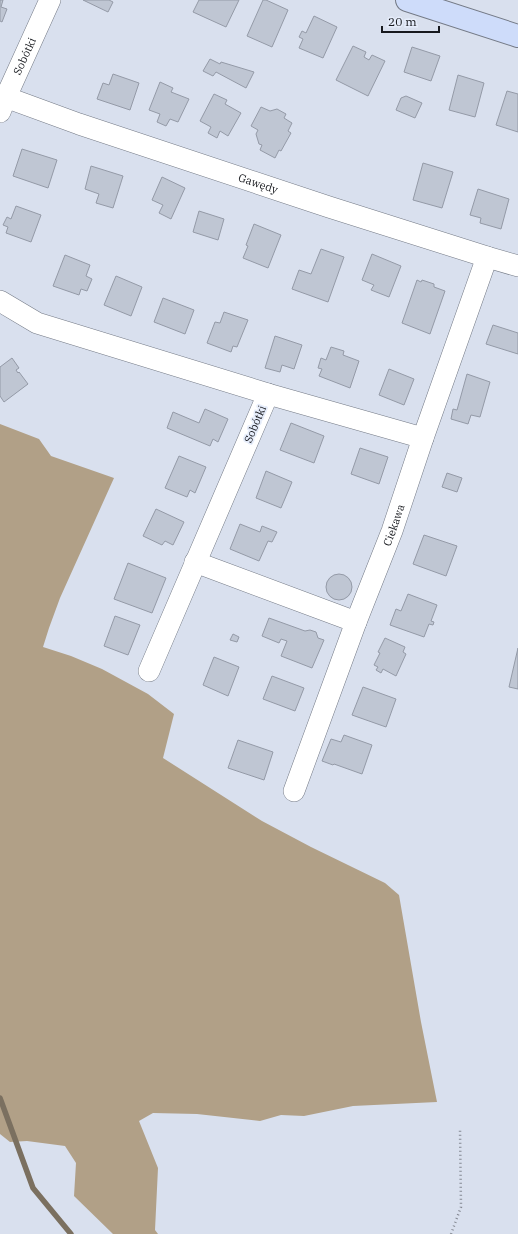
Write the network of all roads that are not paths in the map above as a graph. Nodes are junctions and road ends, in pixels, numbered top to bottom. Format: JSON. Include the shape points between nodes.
{"nodes":[{"id":1,"x":50,"y":0,"type":"edge"},
{"id":2,"x":407,"y":0,"type":"edge"},
{"id":3,"x":518,"y":36,"type":"edge"},
{"id":4,"x":2,"y":101,"type":"edge"},
{"id":5,"x":487,"y":257,"type":"junction"},
{"id":6,"x":518,"y":266,"type":"edge"},
{"id":7,"x":0,"y":301,"type":"edge"},
{"id":8,"x":268,"y":394,"type":"junction"},
{"id":9,"x":423,"y":438,"type":"junction"},
{"id":10,"x":195,"y":562,"type":"junction"},
{"id":11,"x":356,"y":622,"type":"junction"},
{"id":12,"x":149,"y":670,"type":"dead end"},
{"id":13,"x":294,"y":791,"type":"dead end"}],
"edges":[{"from":1,"to":4,"type":"street","name":"Sobótki"},
{"from":2,"to":3,"type":"street"},
{"from":4,"to":5,"type":"street","name":"Gawędy"},
{"from":5,"to":6,"type":"street","name":"Gawędy"},
{"from":5,"to":9,"type":"street","name":"Ciekawa"},
{"from":7,"to":8,"type":"street","name":"Sobótki","via":[[37,323]]},
{"from":8,"to":9,"type":"street"},
{"from":8,"to":10,"type":"street","name":"Sobótki"},
{"from":9,"to":11,"type":"street","name":"Ciekawa","via":[[392,531]]},
{"from":10,"to":11,"type":"street"},
{"from":10,"to":12,"type":"street","name":"Sobótki"},
{"from":11,"to":13,"type":"street","name":"Ciekawa"}]}
